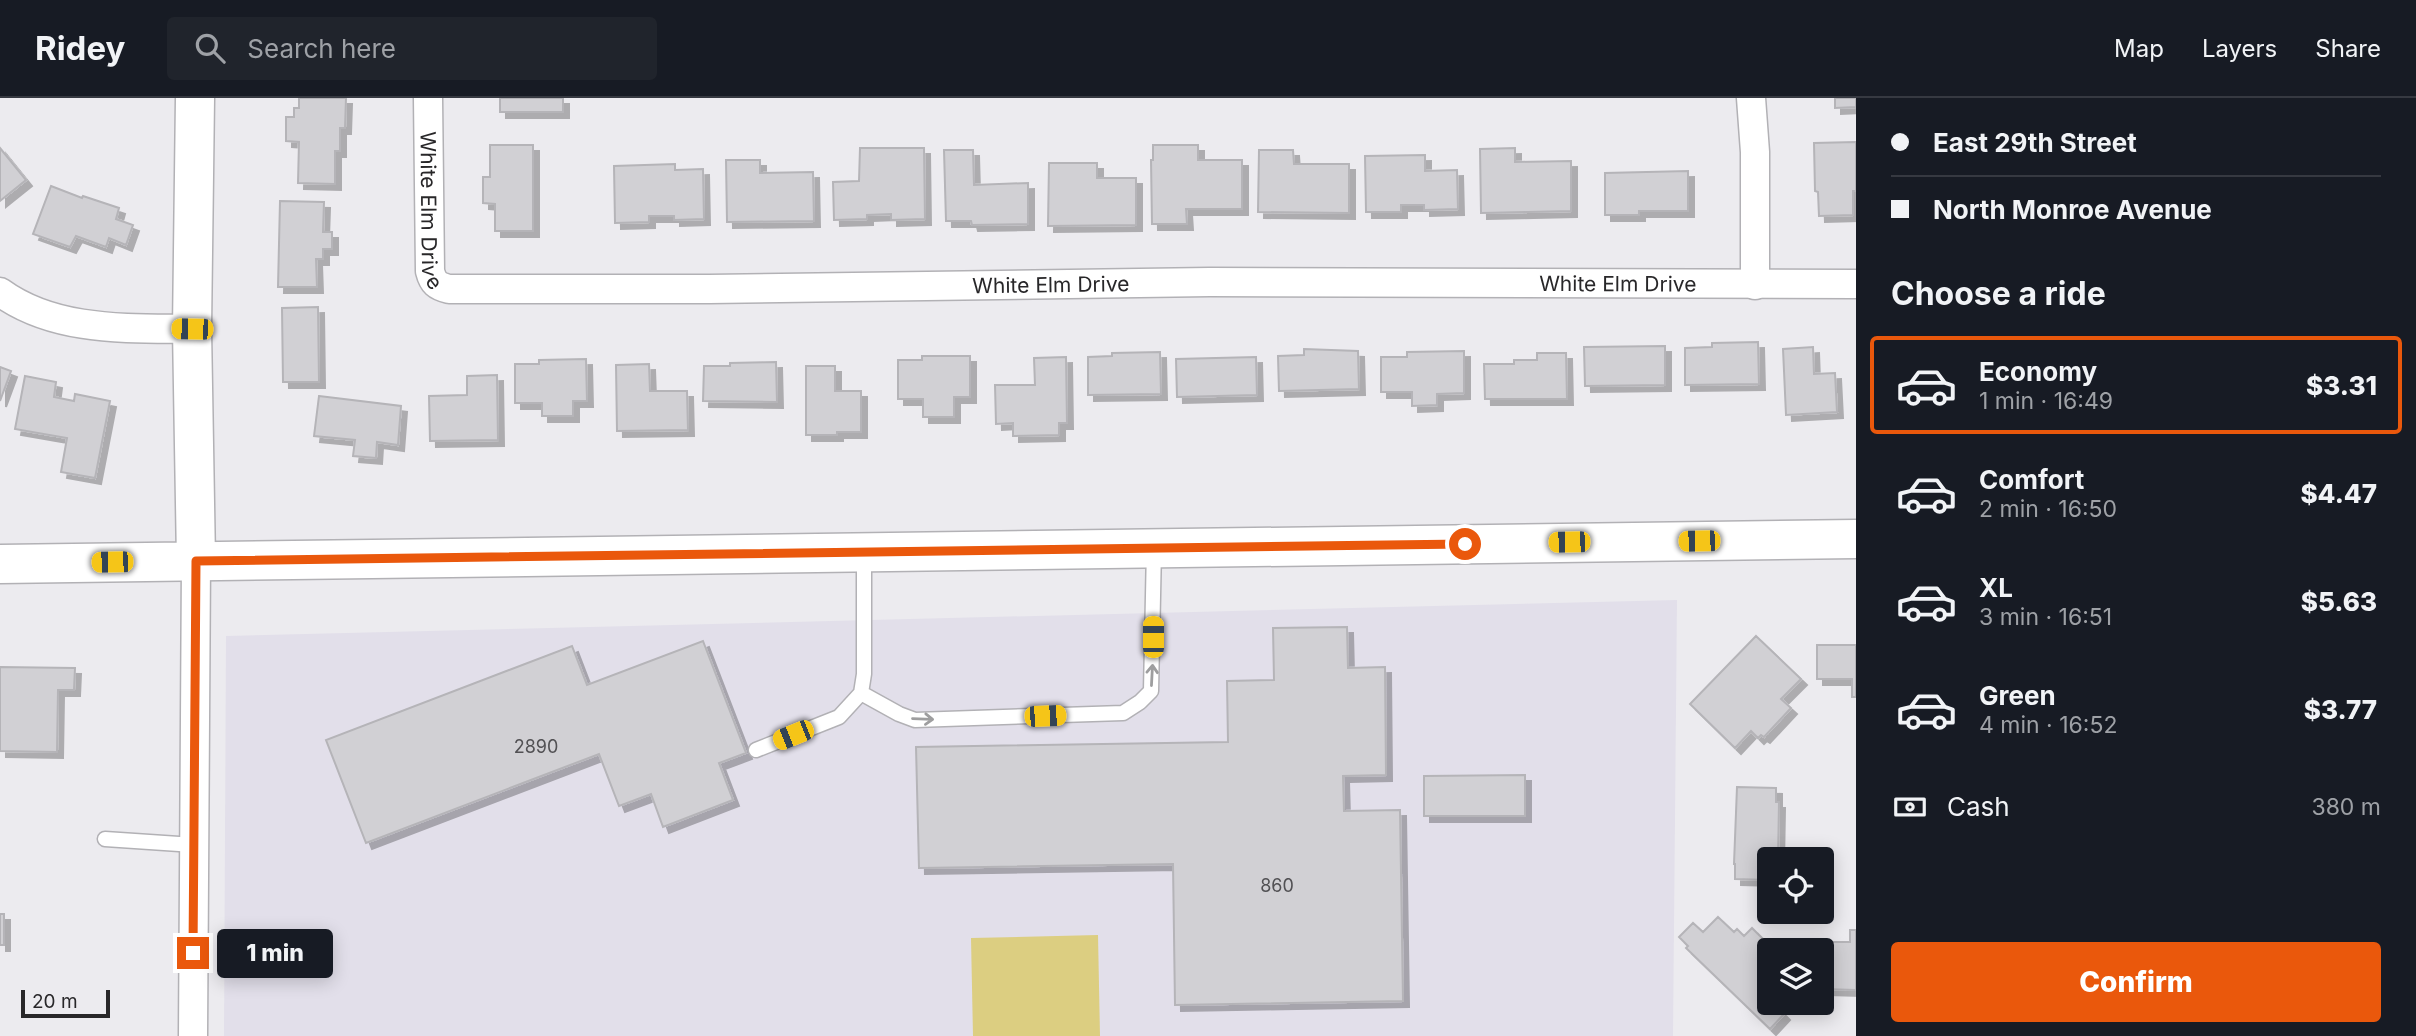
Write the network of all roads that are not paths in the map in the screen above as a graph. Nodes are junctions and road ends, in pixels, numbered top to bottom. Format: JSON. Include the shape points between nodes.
{"nodes":[{"id":1,"x":195,"y":98,"type":"edge"},
{"id":2,"x":428,"y":98,"type":"edge"},
{"id":3,"x":1751,"y":98,"type":"edge"},
{"id":4,"x":1856,"y":284,"type":"edge"},
{"id":5,"x":1755,"y":285,"type":"junction"},
{"id":6,"x":0,"y":292,"type":"edge"},
{"id":7,"x":192,"y":329,"type":"junction"},
{"id":8,"x":1856,"y":539,"type":"edge"},
{"id":9,"x":1154,"y":548,"type":"junction"},
{"id":10,"x":864,"y":552,"type":"junction"},
{"id":11,"x":196,"y":561,"type":"junction"},
{"id":12,"x":0,"y":564,"type":"edge"},
{"id":13,"x":861,"y":693,"type":"junction"},
{"id":14,"x":756,"y":750,"type":"dead end"},
{"id":15,"x":104,"y":839,"type":"dead end"},
{"id":16,"x":194,"y":845,"type":"junction"},
{"id":17,"x":193,"y":1036,"type":"edge"}],
"edges":[{"from":1,"to":7,"type":"main road"},
{"from":2,"to":5,"type":"street","name":"White Elm Drive","via":[[430,271],[438,286],[449,289],[1210,282]]},
{"from":3,"to":5,"type":"street"},
{"from":4,"to":5,"type":"street","name":"White Elm Drive"},
{"from":6,"to":7,"type":"street","via":[[35,311],[84,325]]},
{"from":7,"to":11,"type":"main road"},
{"from":8,"to":9,"type":"main road"},
{"from":9,"to":10,"type":"main road"},
{"from":13,"to":9,"type":"lane","one_way":true,"via":[[915,720],[1123,713],[1151,691]]},
{"from":10,"to":11,"type":"main road"},
{"from":10,"to":13,"type":"lane"},
{"from":11,"to":12,"type":"main road"},
{"from":11,"to":16,"type":"street"},
{"from":13,"to":14,"type":"lane","via":[[839,717]]},
{"from":15,"to":16,"type":"lane"},
{"from":16,"to":17,"type":"street"}]}
